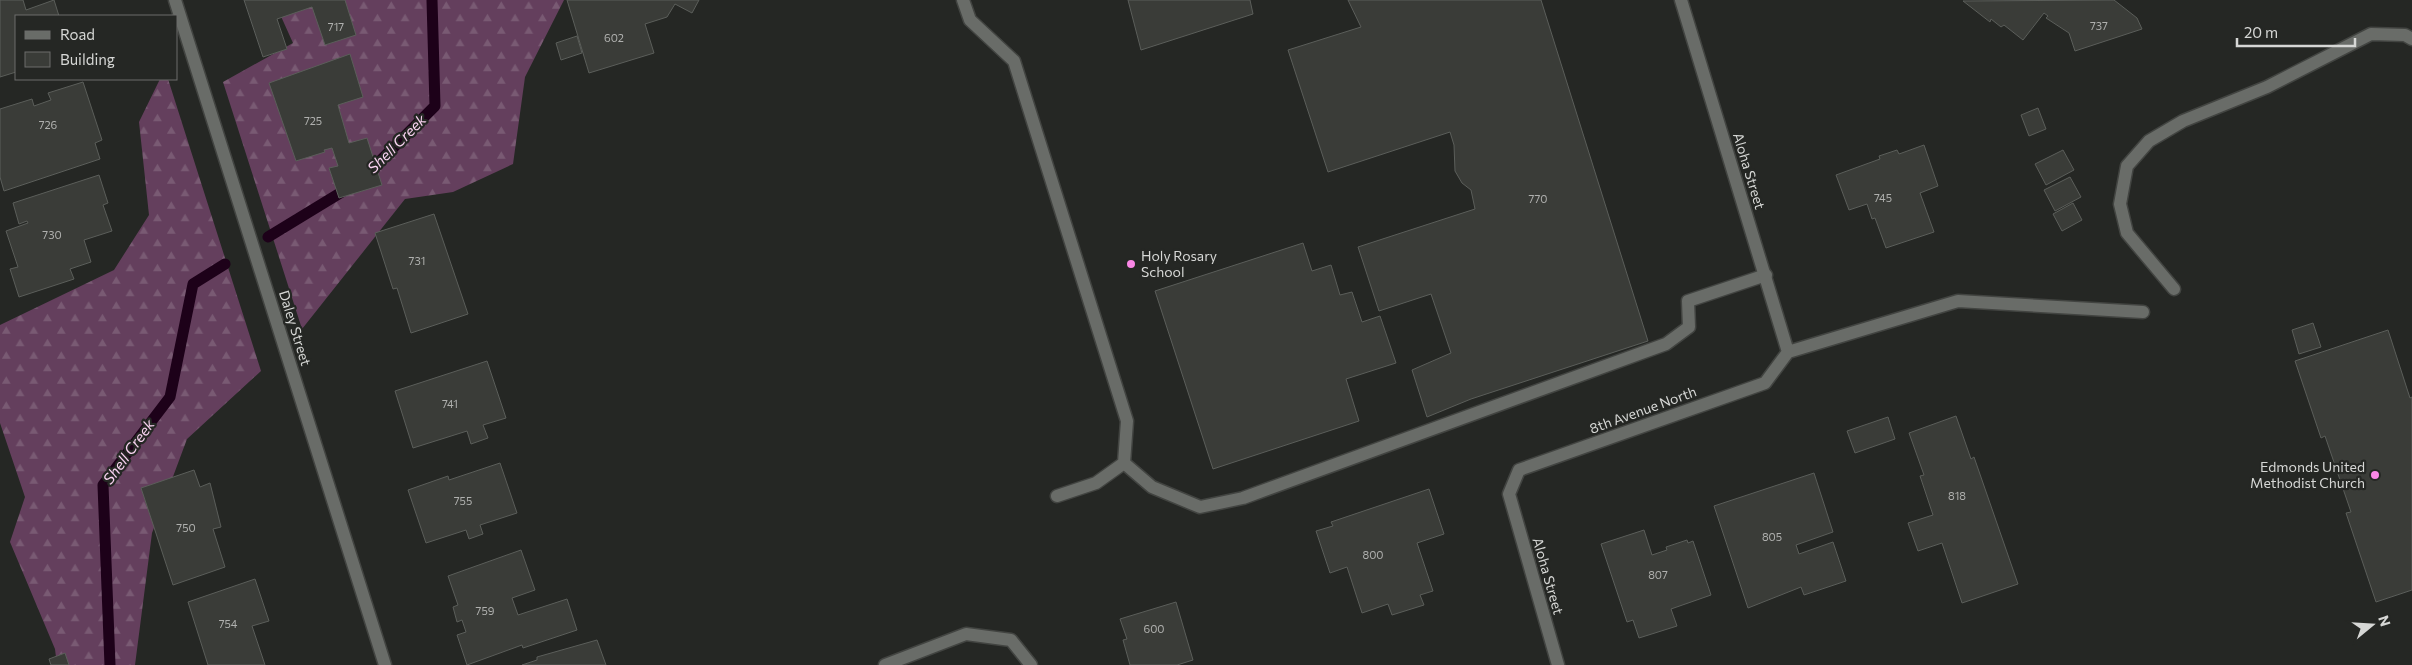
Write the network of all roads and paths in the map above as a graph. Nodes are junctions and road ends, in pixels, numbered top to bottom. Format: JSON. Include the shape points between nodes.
{"nodes":[{"id":1,"x":175,"y":0,"type":"edge"},
{"id":2,"x":963,"y":0,"type":"edge"},
{"id":3,"x":1681,"y":0,"type":"edge"},
{"id":4,"x":2412,"y":39,"type":"edge"},
{"id":5,"x":1766,"y":275,"type":"junction"},
{"id":6,"x":2174,"y":289,"type":"dead end"},
{"id":7,"x":2143,"y":312,"type":"dead end"},
{"id":8,"x":1788,"y":352,"type":"junction"},
{"id":9,"x":1124,"y":463,"type":"junction"},
{"id":10,"x":1509,"y":494,"type":"joint"},
{"id":11,"x":1057,"y":496,"type":"dead end"},
{"id":12,"x":385,"y":665,"type":"edge"},
{"id":13,"x":885,"y":665,"type":"edge"},
{"id":14,"x":1031,"y":665,"type":"edge"},
{"id":15,"x":1558,"y":665,"type":"edge"}],
"edges":[{"from":1,"to":12,"type":"street","name":"Daley Street"},
{"from":2,"to":9,"type":"street","via":[[970,20],[1014,61],[1127,421]]},
{"from":3,"to":5,"type":"street","name":"Aloha Street"},
{"from":4,"to":6,"type":"street","via":[[2405,35],[2371,34],[2267,87],[2183,121],[2149,140],[2127,166],[2120,204],[2126,233]]},
{"from":5,"to":8,"type":"street","name":"Aloha Street"},
{"from":5,"to":9,"type":"street","via":[[1688,301],[1689,327],[1666,344],[1243,498],[1200,507],[1152,487]]},
{"from":7,"to":8,"type":"street","via":[[1958,301]]},
{"from":8,"to":10,"type":"street","name":"8th Avenue North","via":[[1765,383],[1519,470]]},
{"from":9,"to":11,"type":"street","via":[[1096,483]]},
{"from":10,"to":15,"type":"street","name":"Aloha Street"},
{"from":13,"to":14,"type":"street","via":[[966,634],[1011,640]]}]}
